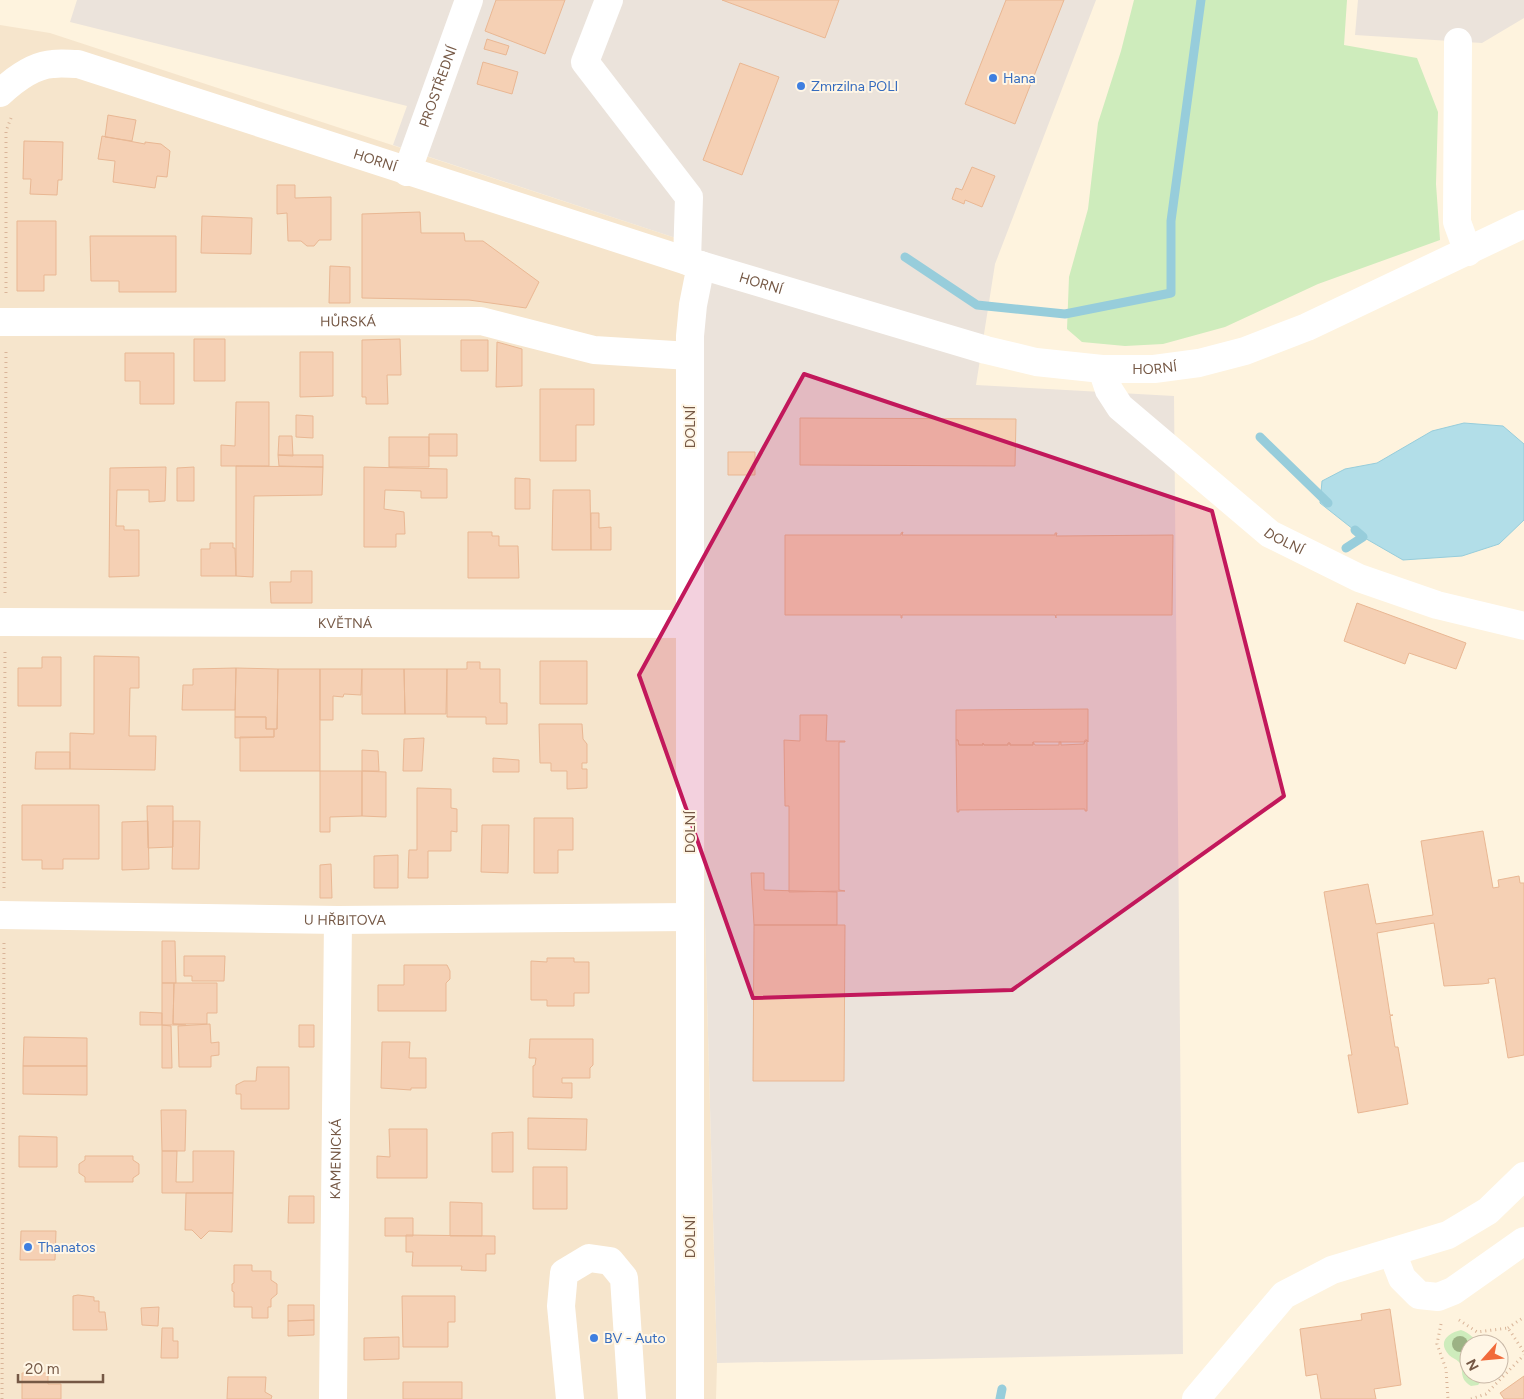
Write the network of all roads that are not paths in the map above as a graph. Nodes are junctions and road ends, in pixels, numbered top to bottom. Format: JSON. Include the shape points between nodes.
{"nodes":[{"id":1,"x":469,"y":0,"type":"edge"},
{"id":2,"x":610,"y":0,"type":"edge"},
{"id":3,"x":1458,"y":42,"type":"dead end"},
{"id":4,"x":6,"y":105,"type":"edge"},
{"id":5,"x":407,"y":172,"type":"junction"},
{"id":6,"x":1524,"y":224,"type":"edge"},
{"id":7,"x":1468,"y":252,"type":"junction"},
{"id":8,"x":694,"y":263,"type":"junction"},
{"id":9,"x":3,"y":322,"type":"edge"},
{"id":10,"x":690,"y":356,"type":"junction"},
{"id":11,"x":1102,"y":369,"type":"junction"},
{"id":12,"x":3,"y":622,"type":"edge"},
{"id":13,"x":690,"y":624,"type":"junction"},
{"id":14,"x":1524,"y":626,"type":"edge"},
{"id":15,"x":2,"y":915,"type":"edge"},
{"id":16,"x":690,"y":917,"type":"junction"},
{"id":17,"x":338,"y":920,"type":"junction"},
{"id":18,"x":1524,"y":1176,"type":"edge"},
{"id":19,"x":1524,"y":1241,"type":"edge"},
{"id":20,"x":1392,"y":1252,"type":"junction"},
{"id":21,"x":333,"y":1399,"type":"edge"},
{"id":22,"x":570,"y":1399,"type":"edge"},
{"id":23,"x":632,"y":1399,"type":"edge"},
{"id":24,"x":644,"y":1399,"type":"edge"},
{"id":25,"x":690,"y":1399,"type":"edge"},
{"id":26,"x":1196,"y":1399,"type":"edge"}],
"edges":[{"from":1,"to":5,"type":"street","name":"PROSTŘEDNÍ"},
{"from":2,"to":8,"type":"street","name":"DOLNÍ","via":[[585,62],[689,197]]},
{"from":3,"to":7,"type":"street","via":[[1457,222]]},
{"from":4,"to":5,"type":"street","name":"HORNÍ","via":[[12,81],[51,64],[78,64]]},
{"from":5,"to":8,"type":"street","name":"HORNÍ"},
{"from":6,"to":7,"type":"street","name":"HORNÍ"},
{"from":7,"to":11,"type":"street","name":"HORNÍ","via":[[1307,326],[1245,350],[1199,363],[1154,369]]},
{"from":8,"to":10,"type":"street","name":"DOLNÍ"},
{"from":8,"to":11,"type":"street","name":"HORNÍ","via":[[986,350],[1036,362]]},
{"from":9,"to":10,"type":"street","name":"HŮRSKÁ","via":[[481,321],[594,350]]},
{"from":10,"to":13,"type":"street","name":"DOLNÍ"},
{"from":11,"to":14,"type":"street","name":"DOLNÍ","via":[[1109,390],[1120,407],[1270,534],[1359,578],[1437,604]]},
{"from":12,"to":13,"type":"street","name":"KVĚTNÁ"},
{"from":13,"to":16,"type":"street","name":"DOLNÍ"},
{"from":15,"to":17,"type":"street","name":"U HŘBITOVA"},
{"from":16,"to":17,"type":"street","name":"U HŘBITOVA"},
{"from":16,"to":25,"type":"street","name":"DOLNÍ"},
{"from":17,"to":21,"type":"street","name":"KAMENICKÁ"},
{"from":18,"to":20,"type":"street","via":[[1488,1211],[1448,1235]]},
{"from":19,"to":20,"type":"street","via":[[1453,1291],[1440,1309],[1402,1278]]},
{"from":20,"to":26,"type":"street","via":[[1332,1270],[1284,1295]]},
{"from":22,"to":23,"type":"street","via":[[561,1306],[564,1272],[589,1258],[610,1261],[624,1278]]},
{"from":23,"to":24,"type":"street"}]}
